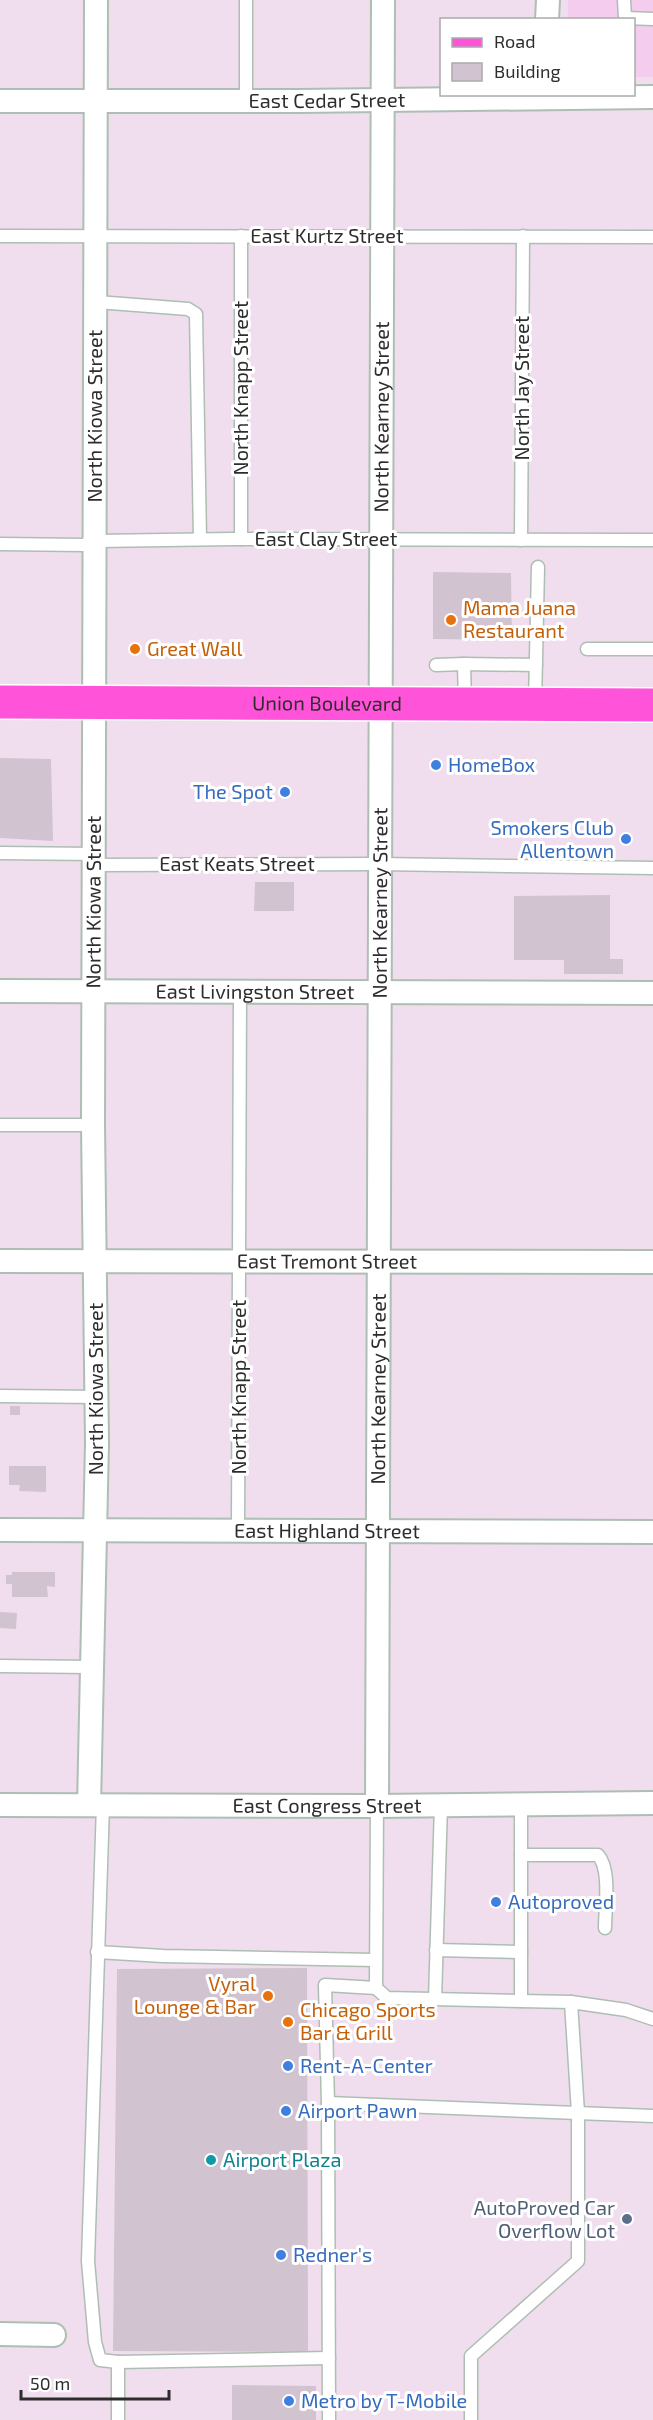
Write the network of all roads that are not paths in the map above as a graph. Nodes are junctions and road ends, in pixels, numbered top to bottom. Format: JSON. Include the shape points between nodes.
{"nodes":[{"id":1,"x":96,"y":0,"type":"edge"},
{"id":2,"x":246,"y":0,"type":"edge"},
{"id":3,"x":383,"y":0,"type":"edge"},
{"id":4,"x":548,"y":0,"type":"edge"},
{"id":5,"x":624,"y":0,"type":"edge"},
{"id":6,"x":548,"y":18,"type":"edge"},
{"id":7,"x":625,"y":18,"type":"edge"},
{"id":8,"x":635,"y":18,"type":"edge"},
{"id":9,"x":653,"y":19,"type":"edge"},
{"id":10,"x":547,"y":96,"type":"edge"},
{"id":11,"x":653,"y":97,"type":"edge"},
{"id":12,"x":382,"y":99,"type":"junction"},
{"id":13,"x":0,"y":100,"type":"edge"},
{"id":14,"x":246,"y":100,"type":"junction"},
{"id":15,"x":96,"y":101,"type":"junction"},
{"id":16,"x":381,"y":235,"type":"junction"},
{"id":17,"x":0,"y":236,"type":"edge"},
{"id":18,"x":97,"y":236,"type":"junction"},
{"id":19,"x":241,"y":236,"type":"junction"},
{"id":20,"x":523,"y":236,"type":"junction"},
{"id":21,"x":653,"y":237,"type":"edge"},
{"id":22,"x":97,"y":302,"type":"junction"},
{"id":23,"x":200,"y":539,"type":"junction"},
{"id":24,"x":241,"y":539,"type":"junction"},
{"id":25,"x":380,"y":539,"type":"junction"},
{"id":26,"x":521,"y":540,"type":"junction"},
{"id":27,"x":653,"y":540,"type":"edge"},
{"id":28,"x":96,"y":542,"type":"junction"},
{"id":29,"x":0,"y":544,"type":"edge"},
{"id":30,"x":538,"y":567,"type":"dead end"},
{"id":31,"x":587,"y":649,"type":"dead end"},
{"id":32,"x":653,"y":649,"type":"edge"},
{"id":33,"x":464,"y":664,"type":"junction"},
{"id":34,"x":436,"y":665,"type":"dead end"},
{"id":35,"x":536,"y":665,"type":"junction"},
{"id":36,"x":0,"y":702,"type":"edge"},
{"id":37,"x":95,"y":702,"type":"junction"},
{"id":38,"x":379,"y":704,"type":"junction"},
{"id":39,"x":465,"y":704,"type":"junction"},
{"id":40,"x":535,"y":704,"type":"junction"},
{"id":41,"x":653,"y":705,"type":"edge"},
{"id":42,"x":0,"y":853,"type":"edge"},
{"id":43,"x":94,"y":860,"type":"junction"},
{"id":44,"x":379,"y":864,"type":"junction"},
{"id":45,"x":653,"y":868,"type":"edge"},
{"id":46,"x":0,"y":991,"type":"edge"},
{"id":47,"x":94,"y":991,"type":"junction"},
{"id":48,"x":240,"y":991,"type":"junction"},
{"id":49,"x":379,"y":991,"type":"junction"},
{"id":50,"x":653,"y":993,"type":"edge"},
{"id":51,"x":0,"y":1125,"type":"edge"},
{"id":52,"x":93,"y":1125,"type":"junction"},
{"id":53,"x":0,"y":1261,"type":"edge"},
{"id":54,"x":378,"y":1261,"type":"junction"},
{"id":55,"x":96,"y":1262,"type":"junction"},
{"id":56,"x":240,"y":1262,"type":"junction"},
{"id":57,"x":653,"y":1262,"type":"edge"},
{"id":58,"x":0,"y":1396,"type":"edge"},
{"id":59,"x":97,"y":1397,"type":"junction"},
{"id":60,"x":0,"y":1530,"type":"edge"},
{"id":61,"x":95,"y":1531,"type":"junction"},
{"id":62,"x":238,"y":1531,"type":"junction"},
{"id":63,"x":378,"y":1532,"type":"junction"},
{"id":64,"x":653,"y":1532,"type":"edge"},
{"id":65,"x":0,"y":1666,"type":"edge"},
{"id":66,"x":92,"y":1667,"type":"junction"},
{"id":67,"x":653,"y":1803,"type":"edge"},
{"id":68,"x":521,"y":1804,"type":"junction"},
{"id":69,"x":0,"y":1805,"type":"edge"},
{"id":70,"x":96,"y":1805,"type":"junction"},
{"id":71,"x":441,"y":1805,"type":"junction"},
{"id":72,"x":377,"y":1806,"type":"junction"},
{"id":73,"x":521,"y":1855,"type":"junction"},
{"id":74,"x":605,"y":1928,"type":"dead end"},
{"id":75,"x":436,"y":1950,"type":"junction"},
{"id":76,"x":98,"y":1952,"type":"junction"},
{"id":77,"x":521,"y":1952,"type":"junction"},
{"id":78,"x":376,"y":1960,"type":"junction"},
{"id":79,"x":376,"y":1988,"type":"junction"},
{"id":80,"x":435,"y":1999,"type":"junction"},
{"id":81,"x":521,"y":2001,"type":"junction"},
{"id":82,"x":571,"y":2002,"type":"junction"},
{"id":83,"x":653,"y":2019,"type":"edge"},
{"id":84,"x":328,"y":2103,"type":"junction"},
{"id":85,"x":578,"y":2113,"type":"junction"},
{"id":86,"x":653,"y":2116,"type":"edge"},
{"id":87,"x":0,"y":2334,"type":"edge"},
{"id":88,"x":54,"y":2335,"type":"dead end"},
{"id":89,"x":329,"y":2358,"type":"junction"},
{"id":90,"x":118,"y":2362,"type":"junction"},
{"id":91,"x":118,"y":2420,"type":"edge"},
{"id":92,"x":328,"y":2420,"type":"edge"},
{"id":93,"x":471,"y":2420,"type":"edge"}],
"edges":[{"from":1,"to":15,"type":"street","name":"North Kiowa Street"},
{"from":2,"to":14,"type":"lane"},
{"from":3,"to":12,"type":"street","name":"North Kearney Street"},
{"from":4,"to":6,"type":"street"},
{"from":5,"to":7,"type":"lane"},
{"from":8,"to":9,"type":"lane"},
{"from":10,"to":11,"type":"street","name":"East Cedar Street"},
{"from":10,"to":12,"type":"street","name":"East Cedar Street"},
{"from":12,"to":14,"type":"street","name":"East Cedar Street"},
{"from":12,"to":16,"type":"street","name":"North Kearney Street"},
{"from":13,"to":15,"type":"street","name":"East Cedar Street"},
{"from":14,"to":15,"type":"street","name":"East Cedar Street"},
{"from":15,"to":18,"type":"street","name":"North Kiowa Street"},
{"from":16,"to":19,"type":"lane","name":"East Kurtz Street"},
{"from":16,"to":20,"type":"lane","name":"East Kurtz Street"},
{"from":16,"to":25,"type":"street","name":"North Kearney Street"},
{"from":17,"to":18,"type":"lane","name":"East Kurtz Street"},
{"from":18,"to":19,"type":"lane","name":"East Kurtz Street"},
{"from":18,"to":22,"type":"street","name":"North Kiowa Street"},
{"from":19,"to":24,"type":"lane","name":"North Knapp Street"},
{"from":20,"to":21,"type":"lane","name":"East Kurtz Street"},
{"from":20,"to":26,"type":"lane","name":"North Jay Street"},
{"from":22,"to":23,"type":"lane","via":[[188,309],[196,314]]},
{"from":22,"to":28,"type":"street","name":"North Kiowa Street"},
{"from":23,"to":24,"type":"lane","name":"East Clay Street"},
{"from":23,"to":28,"type":"lane","name":"East Clay Street"},
{"from":24,"to":25,"type":"lane","name":"East Clay Street"},
{"from":25,"to":26,"type":"lane","name":"East Clay Street"},
{"from":25,"to":38,"type":"street","name":"North Kearney Street"},
{"from":26,"to":27,"type":"lane","name":"East Clay Street"},
{"from":28,"to":29,"type":"lane","name":"East Clay Street"},
{"from":28,"to":37,"type":"street","name":"North Kiowa Street"},
{"from":30,"to":35,"type":"lane"},
{"from":31,"to":32,"type":"lane"},
{"from":33,"to":34,"type":"lane"},
{"from":33,"to":35,"type":"lane"},
{"from":33,"to":39,"type":"lane"},
{"from":35,"to":40,"type":"lane"},
{"from":36,"to":37,"type":"main road","name":"Union Boulevard"},
{"from":37,"to":38,"type":"main road","name":"Union Boulevard"},
{"from":37,"to":43,"type":"street","name":"North Kiowa Street"},
{"from":38,"to":39,"type":"main road","name":"Union Boulevard"},
{"from":38,"to":44,"type":"street","name":"North Kearney Street"},
{"from":39,"to":40,"type":"main road","name":"Union Boulevard"},
{"from":40,"to":41,"type":"main road","name":"Union Boulevard"},
{"from":42,"to":43,"type":"lane","name":"East Keats Street"},
{"from":43,"to":44,"type":"lane","name":"East Keats Street"},
{"from":43,"to":47,"type":"street","name":"North Kiowa Street"},
{"from":44,"to":45,"type":"lane","name":"East Keats Street"},
{"from":44,"to":49,"type":"street","name":"North Kearney Street"},
{"from":46,"to":47,"type":"street","name":"East Livingston Street"},
{"from":47,"to":48,"type":"street","name":"East Livingston Street"},
{"from":47,"to":52,"type":"street","name":"North Kiowa Street"},
{"from":48,"to":49,"type":"street","name":"East Livingston Street"},
{"from":48,"to":56,"type":"lane","name":"North Knapp Street"},
{"from":49,"to":50,"type":"street","name":"East Livingston Street"},
{"from":49,"to":54,"type":"street","name":"North Kearney Street"},
{"from":51,"to":52,"type":"lane"},
{"from":52,"to":55,"type":"street","name":"North Kiowa Street"},
{"from":53,"to":55,"type":"street","name":"East Tremont Street"},
{"from":54,"to":56,"type":"street","name":"East Tremont Street"},
{"from":54,"to":57,"type":"street","name":"East Tremont Street"},
{"from":54,"to":63,"type":"street","name":"North Kearney Street"},
{"from":55,"to":56,"type":"street","name":"East Tremont Street"},
{"from":55,"to":59,"type":"street","name":"North Kiowa Street"},
{"from":56,"to":62,"type":"lane","name":"North Knapp Street"},
{"from":58,"to":59,"type":"lane"},
{"from":59,"to":61,"type":"street","name":"North Kiowa Street"},
{"from":60,"to":61,"type":"street","name":"East Highland Street"},
{"from":61,"to":62,"type":"street","name":"East Highland Street"},
{"from":61,"to":66,"type":"street","name":"North Kiowa Street"},
{"from":62,"to":63,"type":"street","name":"East Highland Street"},
{"from":63,"to":64,"type":"street","name":"East Highland Street"},
{"from":63,"to":72,"type":"street","name":"North Kearney Street"},
{"from":65,"to":66,"type":"lane"},
{"from":66,"to":70,"type":"street","name":"North Kiowa Street"},
{"from":67,"to":68,"type":"street","name":"East Congress Street"},
{"from":68,"to":71,"type":"street","name":"East Congress Street"},
{"from":68,"to":73,"type":"lane"},
{"from":69,"to":70,"type":"street","name":"East Congress Street"},
{"from":70,"to":72,"type":"street","name":"East Congress Street"},
{"from":70,"to":76,"type":"lane"},
{"from":71,"to":72,"type":"street","name":"East Congress Street"},
{"from":71,"to":75,"type":"lane"},
{"from":72,"to":78,"type":"lane"},
{"from":73,"to":74,"type":"lane","via":[[598,1855],[606,1872]]},
{"from":73,"to":77,"type":"lane"},
{"from":75,"to":77,"type":"lane"},
{"from":75,"to":80,"type":"lane"},
{"from":76,"to":78,"type":"lane"},
{"from":76,"to":90,"type":"lane","via":[[88,2261],[94,2342],[100,2360]]},
{"from":77,"to":81,"type":"lane"},
{"from":78,"to":79,"type":"lane"},
{"from":79,"to":80,"type":"lane","via":[[387,1998]]},
{"from":79,"to":84,"type":"lane","via":[[325,1985]]},
{"from":80,"to":81,"type":"lane"},
{"from":81,"to":82,"type":"lane"},
{"from":82,"to":83,"type":"lane","via":[[626,2010]]},
{"from":82,"to":85,"type":"lane"},
{"from":84,"to":85,"type":"lane"},
{"from":84,"to":89,"type":"lane"},
{"from":85,"to":86,"type":"lane"},
{"from":85,"to":93,"type":"lane","via":[[578,2261],[471,2356]]},
{"from":87,"to":88,"type":"street"},
{"from":89,"to":90,"type":"lane"},
{"from":89,"to":92,"type":"lane"},
{"from":90,"to":91,"type":"lane"}]}
